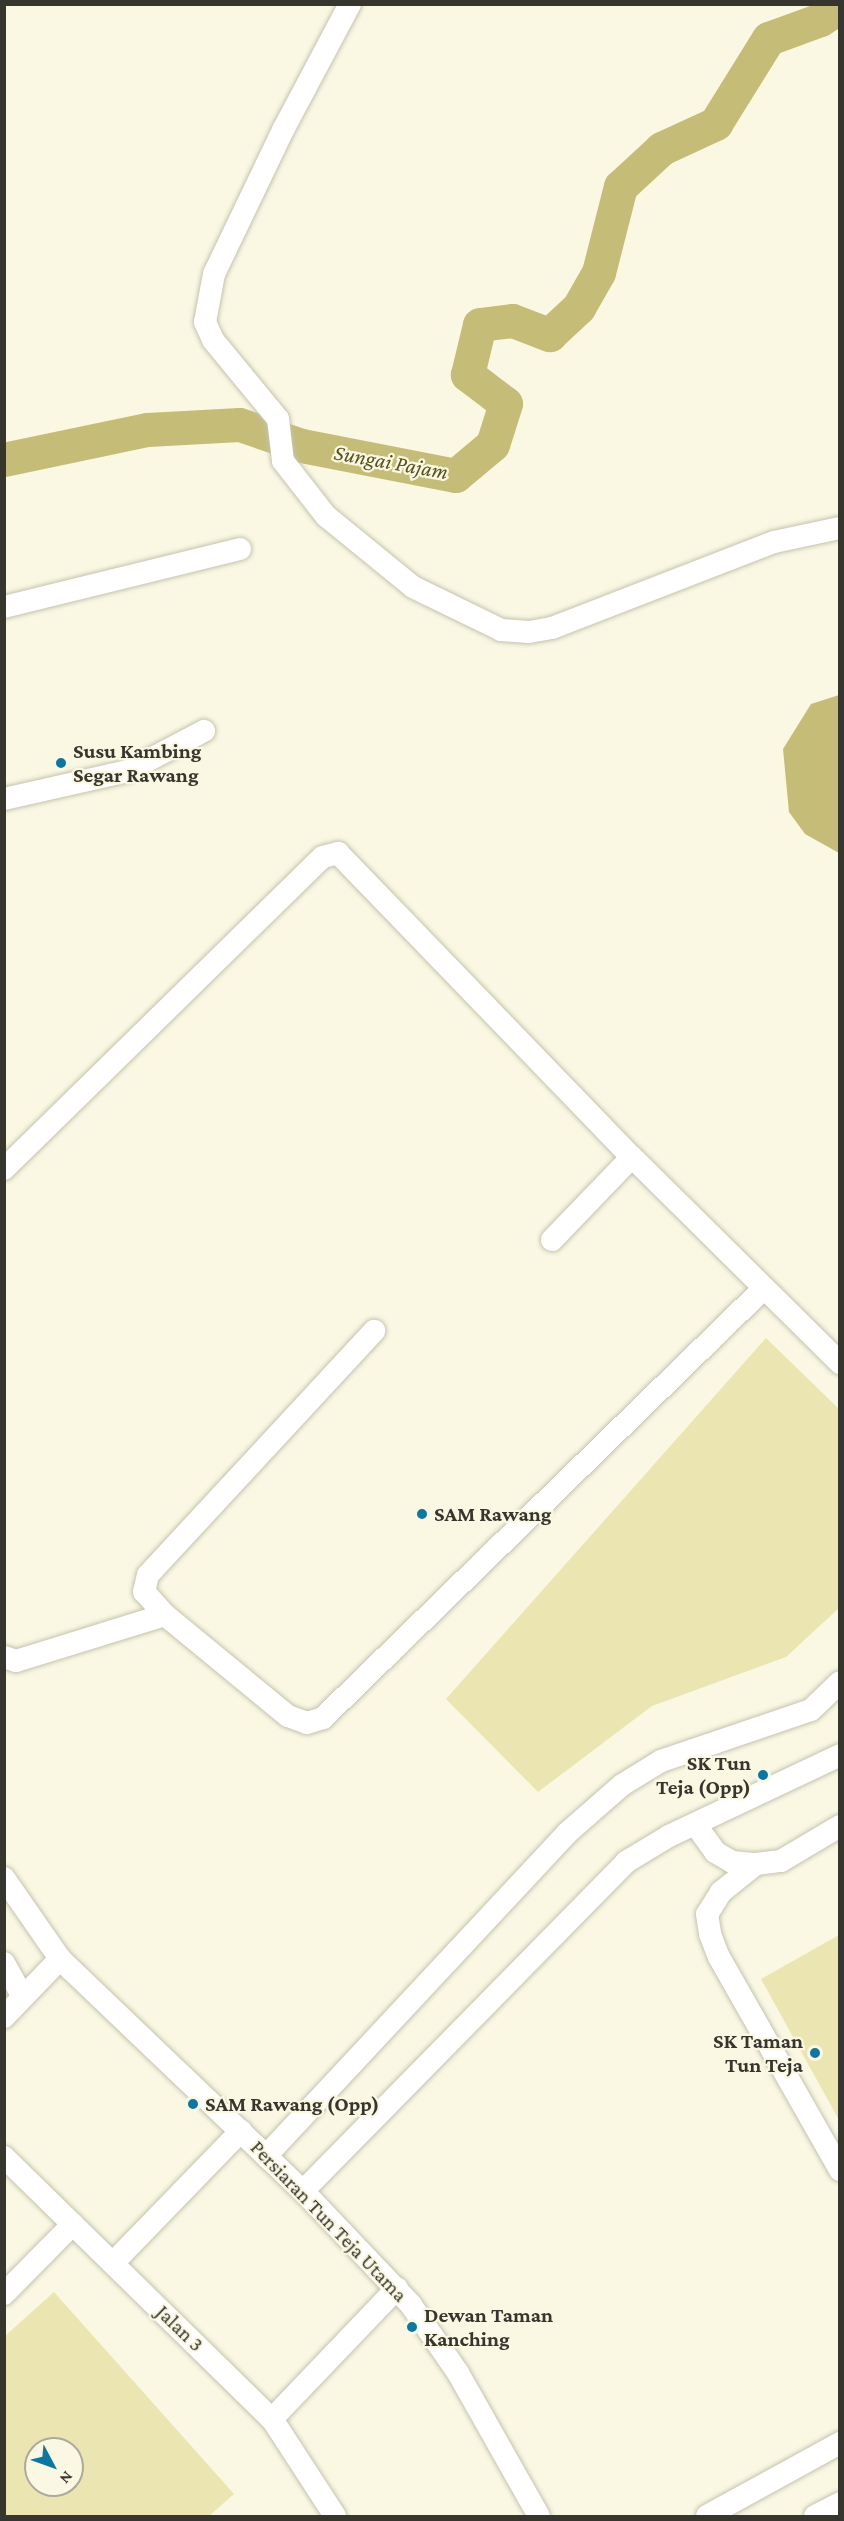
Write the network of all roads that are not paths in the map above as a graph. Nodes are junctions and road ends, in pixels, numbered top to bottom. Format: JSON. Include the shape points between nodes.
{"nodes":[{"id":1,"x":350,"y":4,"type":"edge"},
{"id":2,"x":840,"y":528,"type":"edge"},
{"id":3,"x":240,"y":549,"type":"dead end"},
{"id":4,"x":4,"y":607,"type":"edge"},
{"id":5,"x":204,"y":731,"type":"dead end"},
{"id":6,"x":4,"y":799,"type":"edge"},
{"id":7,"x":632,"y":1157,"type":"junction"},
{"id":8,"x":4,"y":1169,"type":"edge"},
{"id":9,"x":552,"y":1240,"type":"dead end"},
{"id":10,"x":763,"y":1289,"type":"junction"},
{"id":11,"x":374,"y":1331,"type":"dead end"},
{"id":12,"x":840,"y":1363,"type":"edge"},
{"id":13,"x":165,"y":1615,"type":"junction"},
{"id":14,"x":4,"y":1657,"type":"edge"},
{"id":15,"x":840,"y":1682,"type":"edge"},
{"id":16,"x":840,"y":1755,"type":"edge"},
{"id":17,"x":695,"y":1824,"type":"junction"},
{"id":18,"x":840,"y":1826,"type":"edge"},
{"id":19,"x":756,"y":1864,"type":"junction"},
{"id":20,"x":4,"y":1878,"type":"edge"},
{"id":21,"x":60,"y":1959,"type":"junction"},
{"id":22,"x":4,"y":1963,"type":"edge"},
{"id":23,"x":23,"y":1997,"type":"junction"},
{"id":24,"x":4,"y":2017,"type":"edge"},
{"id":25,"x":241,"y":2131,"type":"junction"},
{"id":26,"x":267,"y":2156,"type":"junction"},
{"id":27,"x":4,"y":2157,"type":"edge"},
{"id":28,"x":840,"y":2170,"type":"edge"},
{"id":29,"x":303,"y":2191,"type":"junction"},
{"id":30,"x":73,"y":2224,"type":"junction"},
{"id":31,"x":113,"y":2263,"type":"junction"},
{"id":32,"x":396,"y":2288,"type":"junction"},
{"id":33,"x":4,"y":2294,"type":"edge"},
{"id":34,"x":272,"y":2419,"type":"junction"},
{"id":35,"x":840,"y":2443,"type":"edge"},
{"id":36,"x":840,"y":2503,"type":"edge"},
{"id":37,"x":335,"y":2517,"type":"edge"},
{"id":38,"x":539,"y":2517,"type":"edge"},
{"id":39,"x":707,"y":2517,"type":"edge"},
{"id":40,"x":815,"y":2517,"type":"edge"}],
"edges":[{"from":1,"to":2,"type":"street","via":[[284,128],[214,274],[205,322],[213,340],[278,419],[283,461],[326,516],[413,587],[501,630],[529,632],[552,628],[774,542]]},
{"from":3,"to":4,"type":"street"},
{"from":5,"to":6,"type":"street","via":[[128,771]]},
{"from":7,"to":8,"type":"street","via":[[338,852],[323,857]]},
{"from":7,"to":9,"type":"street"},
{"from":7,"to":10,"type":"street"},
{"from":10,"to":12,"type":"street"},
{"from":10,"to":13,"type":"street","via":[[323,1718],[307,1723],[288,1716]]},
{"from":11,"to":13,"type":"street","via":[[148,1575],[144,1592]]},
{"from":13,"to":14,"type":"street","via":[[16,1661]]},
{"from":15,"to":26,"type":"street","via":[[811,1710],[661,1761],[622,1785],[566,1834]]},
{"from":16,"to":17,"type":"street"},
{"from":17,"to":19,"type":"street","via":[[715,1852],[732,1862]]},
{"from":17,"to":29,"type":"street","via":[[647,1849],[609,1877],[568,1924]]},
{"from":18,"to":19,"type":"street","via":[[781,1861]]},
{"from":19,"to":28,"type":"street","via":[[721,1892],[707,1914],[710,1934],[718,1957]]},
{"from":20,"to":21,"type":"street","name":"Persiaran Tun Teja Utama"},
{"from":21,"to":23,"type":"street"},
{"from":21,"to":25,"type":"street","name":"Persiaran Tun Teja Utama"},
{"from":22,"to":23,"type":"street"},
{"from":23,"to":24,"type":"street"},
{"from":25,"to":26,"type":"street","name":"Persiaran Tun Teja Utama"},
{"from":25,"to":31,"type":"street"},
{"from":26,"to":29,"type":"street","name":"Persiaran Tun Teja Utama"},
{"from":27,"to":30,"type":"street","name":"Jalan 3"},
{"from":29,"to":32,"type":"street","name":"Persiaran Tun Teja Utama"},
{"from":30,"to":31,"type":"street","name":"Jalan 3"},
{"from":30,"to":33,"type":"street"},
{"from":31,"to":34,"type":"street","name":"Jalan 3"},
{"from":32,"to":34,"type":"street"},
{"from":32,"to":38,"type":"street","name":"Persiaran Tun Teja Utama","via":[[425,2322],[458,2373]]},
{"from":34,"to":37,"type":"street","name":"Jalan 3"},
{"from":35,"to":39,"type":"street"},
{"from":36,"to":40,"type":"street"}]}
